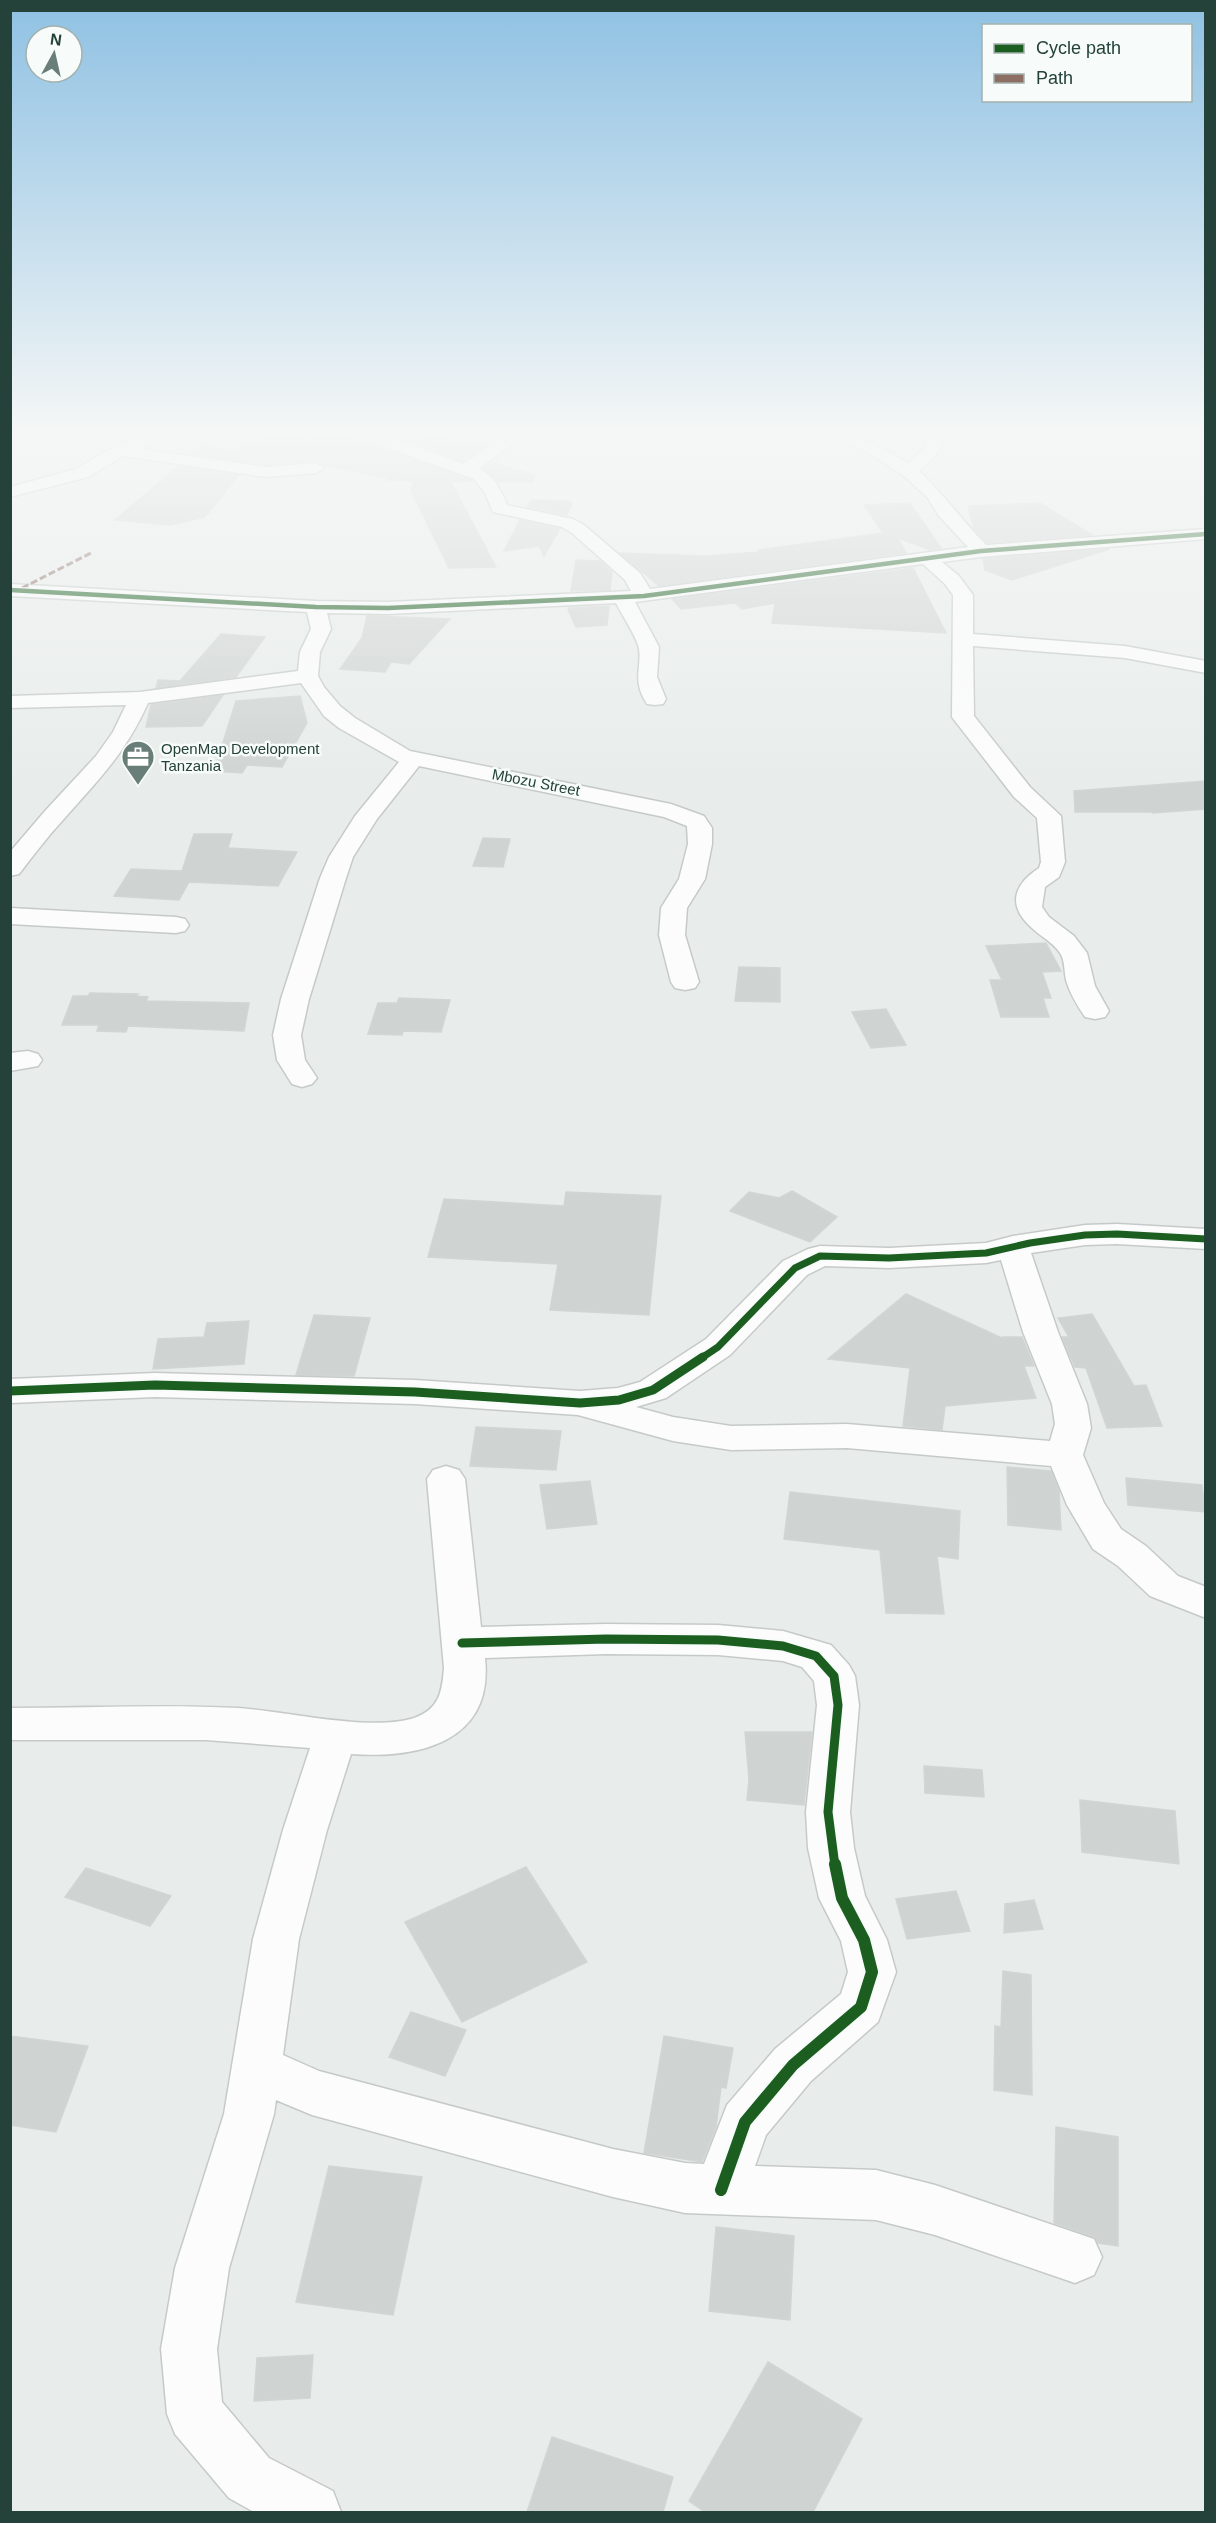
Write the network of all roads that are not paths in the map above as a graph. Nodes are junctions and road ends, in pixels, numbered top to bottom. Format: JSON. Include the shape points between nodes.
{"nodes":[{"id":1,"x":604,"y":552,"type":"edge"},
{"id":2,"x":955,"y":552,"type":"edge"},
{"id":3,"x":927,"y":558,"type":"junction"},
{"id":4,"x":10,"y":590,"type":"edge"},
{"id":5,"x":644,"y":596,"type":"junction"},
{"id":6,"x":623,"y":597,"type":"junction"},
{"id":7,"x":316,"y":607,"type":"junction"},
{"id":8,"x":963,"y":639,"type":"junction"},
{"id":9,"x":1206,"y":667,"type":"edge"},
{"id":10,"x":308,"y":676,"type":"junction"},
{"id":11,"x":140,"y":698,"type":"junction"},
{"id":12,"x":655,"y":699,"type":"dead end"},
{"id":13,"x":10,"y":702,"type":"edge"},
{"id":14,"x":413,"y":759,"type":"junction"},
{"id":15,"x":10,"y":869,"type":"edge"},
{"id":16,"x":10,"y":916,"type":"edge"},
{"id":17,"x":176,"y":925,"type":"dead end"},
{"id":18,"x":686,"y":982,"type":"dead end"},
{"id":19,"x":1095,"y":1011,"type":"dead end"},
{"id":20,"x":302,"y":1078,"type":"dead end"},
{"id":21,"x":1206,"y":1239,"type":"edge"},
{"id":22,"x":1013,"y":1246,"type":"junction"},
{"id":23,"x":10,"y":1391,"type":"edge"},
{"id":24,"x":580,"y":1403,"type":"junction"},
{"id":25,"x":1065,"y":1455,"type":"junction"},
{"id":26,"x":446,"y":1479,"type":"dead end"},
{"id":27,"x":1206,"y":1604,"type":"edge"},
{"id":28,"x":462,"y":1643,"type":"junction"},
{"id":29,"x":10,"y":1724,"type":"edge"},
{"id":30,"x":335,"y":1737,"type":"junction"},
{"id":31,"x":255,"y":2066,"type":"junction"},
{"id":32,"x":721,"y":2190,"type":"junction"},
{"id":33,"x":1075,"y":2258,"type":"dead end"},
{"id":34,"x":312,"y":2512,"type":"edge"}],
"edges":[{"from":1,"to":5,"type":"street","via":[[633,577]]},
{"from":2,"to":3,"type":"street"},
{"from":3,"to":5,"type":"street"},
{"from":3,"to":8,"type":"street","via":[[963,595]]},
{"from":4,"to":7,"type":"street"},
{"from":5,"to":6,"type":"street"},
{"from":6,"to":7,"type":"street","via":[[388,608]]},
{"from":6,"to":12,"type":"street","via":[[649,647],[647,677]]},
{"from":7,"to":10,"type":"street","via":[[321,629],[310,652]]},
{"from":8,"to":9,"type":"street","via":[[1125,652]]},
{"from":8,"to":19,"type":"street","via":[[963,717],[1022,792],[1049,816],[1053,862],[1050,872],[1034,883],[1029,903],[1034,917],[1072,949],[1086,998]]},
{"from":10,"to":11,"type":"street"},
{"from":10,"to":14,"type":"street","name":"Mbozu Street","via":[[314,689],[340,717]]},
{"from":11,"to":13,"type":"street"},
{"from":11,"to":15,"type":"street","via":[[104,761]]},
{"from":14,"to":18,"type":"street","name":"Mbozu Street","via":[[538,782],[670,811],[696,821],[700,844],[692,879],[674,908],[672,934]]},
{"from":14,"to":20,"type":"street","via":[[367,816],[333,878],[287,1035],[291,1060]]},
{"from":16,"to":17,"type":"street"},
{"from":21,"to":22,"type":"street","via":[[1085,1235]]},
{"from":22,"to":24,"type":"street","via":[[986,1253],[930,1257],[813,1258],[795,1268],[718,1347],[653,1390],[619,1400]]},
{"from":22,"to":25,"type":"street","via":[[1030,1306],[1068,1401],[1073,1422]]},
{"from":23,"to":24,"type":"street","via":[[155,1385],[415,1392]]},
{"from":24,"to":25,"type":"street","via":[[673,1429],[731,1438],[847,1436]]},
{"from":25,"to":27,"type":"street","via":[[1086,1505],[1107,1539],[1164,1586]]},
{"from":26,"to":28,"type":"street"},
{"from":28,"to":30,"type":"street","via":[[462,1698],[447,1718],[425,1732],[384,1738]]},
{"from":28,"to":32,"type":"street","via":[[718,1640],[783,1646],[816,1656],[834,1676],[838,1705],[828,1812],[831,1848],[842,1898],[864,1940],[872,1972],[861,2007],[793,2065],[745,2122]]},
{"from":29,"to":30,"type":"street","via":[[200,1724],[271,1727]]},
{"from":30,"to":31,"type":"street","via":[[276,1939]]},
{"from":31,"to":32,"type":"street","via":[[312,2092],[613,2173],[686,2188]]},
{"from":31,"to":34,"type":"street","via":[[249,2114],[202,2268],[189,2349],[195,2414],[249,2478]]},
{"from":32,"to":33,"type":"street","via":[[876,2195],[935,2210]]}]}
